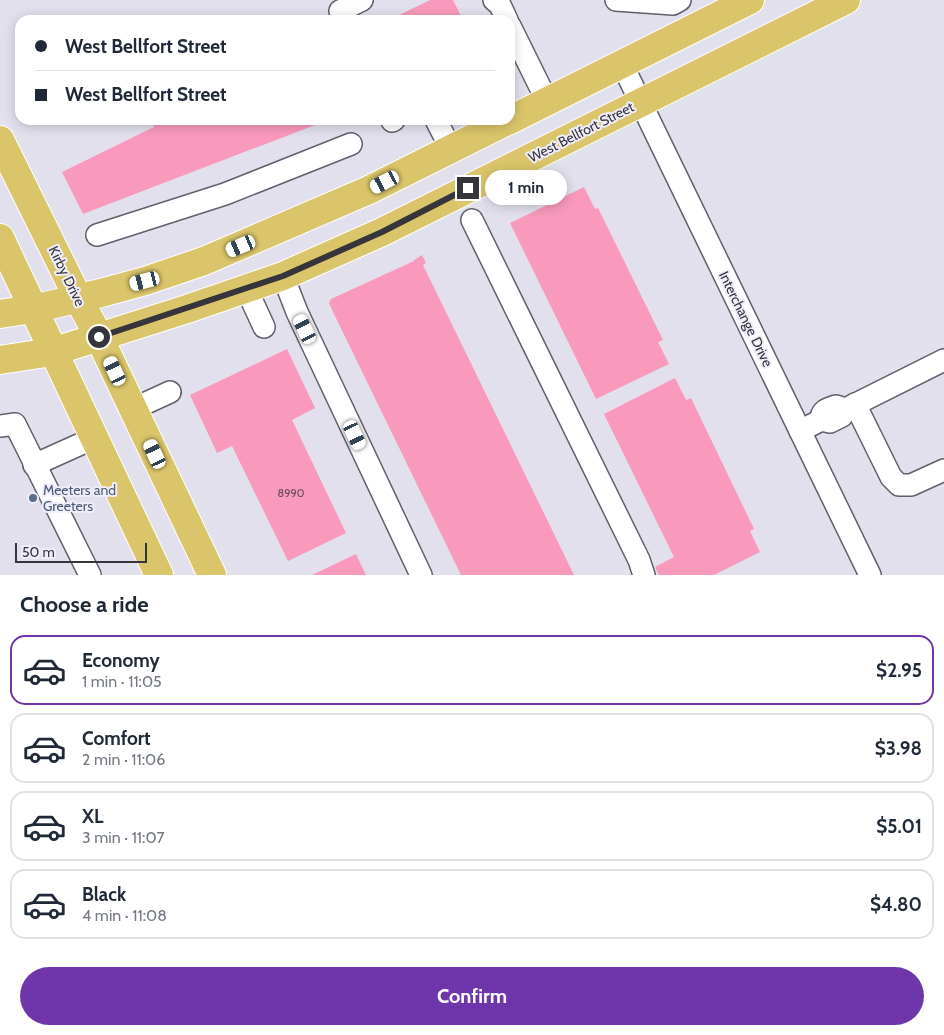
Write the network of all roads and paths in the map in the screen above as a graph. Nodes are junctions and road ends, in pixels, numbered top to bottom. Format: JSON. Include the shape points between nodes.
{"nodes":[{"id":1,"x":362,"y":0,"type":"edge"},
{"id":2,"x":616,"y":0,"type":"edge"},
{"id":3,"x":680,"y":0,"type":"edge"},
{"id":4,"x":750,"y":0,"type":"edge"},
{"id":5,"x":846,"y":0,"type":"edge"},
{"id":6,"x":340,"y":10,"type":"dead end"},
{"id":7,"x":517,"y":58,"type":"edge"},
{"id":8,"x":622,"y":64,"type":"junction"},
{"id":9,"x":547,"y":101,"type":"junction"},
{"id":10,"x":641,"y":102,"type":"junction"},
{"id":11,"x":515,"y":117,"type":"edge"},
{"id":12,"x":438,"y":125,"type":"edge"},
{"id":13,"x":500,"y":125,"type":"edge"},
{"id":14,"x":0,"y":140,"type":"edge"},
{"id":15,"x":351,"y":144,"type":"dead end"},
{"id":16,"x":450,"y":149,"type":"junction"},
{"id":17,"x":369,"y":190,"type":"junction"},
{"id":18,"x":472,"y":220,"type":"dead end"},
{"id":19,"x":382,"y":232,"type":"junction"},
{"id":20,"x":97,"y":235,"type":"dead end"},
{"id":21,"x":1,"y":241,"type":"edge"},
{"id":22,"x":283,"y":276,"type":"junction"},
{"id":23,"x":0,"y":288,"type":"edge"},
{"id":24,"x":246,"y":288,"type":"junction"},
{"id":25,"x":78,"y":298,"type":"junction"},
{"id":26,"x":33,"y":309,"type":"junction"},
{"id":27,"x":0,"y":314,"type":"edge"},
{"id":28,"x":264,"y":327,"type":"dead end"},
{"id":29,"x":99,"y":337,"type":"junction"},
{"id":30,"x":52,"y":352,"type":"junction"},
{"id":31,"x":0,"y":360,"type":"edge"},
{"id":32,"x":944,"y":360,"type":"edge"},
{"id":33,"x":170,"y":392,"type":"dead end"},
{"id":34,"x":851,"y":406,"type":"junction"},
{"id":35,"x":133,"y":409,"type":"junction"},
{"id":36,"x":0,"y":426,"type":"edge"},
{"id":37,"x":800,"y":431,"type":"junction"},
{"id":38,"x":94,"y":438,"type":"junction"},
{"id":39,"x":34,"y":465,"type":"junction"},
{"id":40,"x":944,"y":470,"type":"edge"},
{"id":41,"x":90,"y":575,"type":"edge"},
{"id":42,"x":159,"y":575,"type":"edge"},
{"id":43,"x":212,"y":575,"type":"edge"},
{"id":44,"x":421,"y":575,"type":"edge"},
{"id":45,"x":644,"y":575,"type":"edge"},
{"id":46,"x":870,"y":575,"type":"edge"}],
"edges":[{"from":1,"to":6,"type":"street"},
{"from":2,"to":3,"type":"street","via":[[673,4]]},
{"from":4,"to":8,"type":"main road"},
{"from":5,"to":10,"type":"main road","name":"West Bellfort Street"},
{"from":7,"to":9,"type":"street"},
{"from":8,"to":9,"type":"main road"},
{"from":8,"to":10,"type":"street","name":"Interchange Drive"},
{"from":9,"to":11,"type":"main road"},
{"from":10,"to":19,"type":"main road","name":"West Bellfort Street"},
{"from":10,"to":37,"type":"street","name":"Interchange Drive"},
{"from":12,"to":16,"type":"street"},
{"from":13,"to":16,"type":"main road"},
{"from":14,"to":25,"type":"main road","name":"Kirby Drive"},
{"from":15,"to":20,"type":"street","via":[[225,194]]},
{"from":16,"to":17,"type":"main road"},
{"from":17,"to":19,"type":"main road"},
{"from":17,"to":25,"type":"main road","via":[[204,261],[145,281]]},
{"from":18,"to":45,"type":"street"},
{"from":19,"to":22,"type":"main road","name":"West Bellfort Street"},
{"from":21,"to":23,"type":"main road","via":[[6,271]]},
{"from":21,"to":26,"type":"main road"},
{"from":22,"to":24,"type":"main road","name":"West Bellfort Street"},
{"from":22,"to":44,"type":"street"},
{"from":24,"to":28,"type":"street"},
{"from":24,"to":29,"type":"main road","name":"West Bellfort Street"},
{"from":25,"to":26,"type":"main road"},
{"from":25,"to":29,"type":"main road","name":"Kirby Drive"},
{"from":26,"to":27,"type":"main road"},
{"from":26,"to":30,"type":"main road"},
{"from":29,"to":30,"type":"main road","name":"West Bellfort Street"},
{"from":29,"to":35,"type":"main road","name":"Kirby Drive"},
{"from":30,"to":31,"type":"main road","name":"West Bellfort Street"},
{"from":30,"to":38,"type":"main road"},
{"from":32,"to":34,"type":"street"},
{"from":33,"to":35,"type":"street"},
{"from":34,"to":37,"type":"street","via":[[830,422],[821,420]]},
{"from":34,"to":40,"type":"street","via":[[891,477],[899,485],[911,486]]},
{"from":35,"to":43,"type":"main road","name":"Kirby Drive"},
{"from":36,"to":39,"type":"street","via":[[15,424]]},
{"from":37,"to":46,"type":"street","name":"Interchange Drive"},
{"from":38,"to":39,"type":"street"},
{"from":38,"to":42,"type":"main road"},
{"from":39,"to":41,"type":"street"}]}
